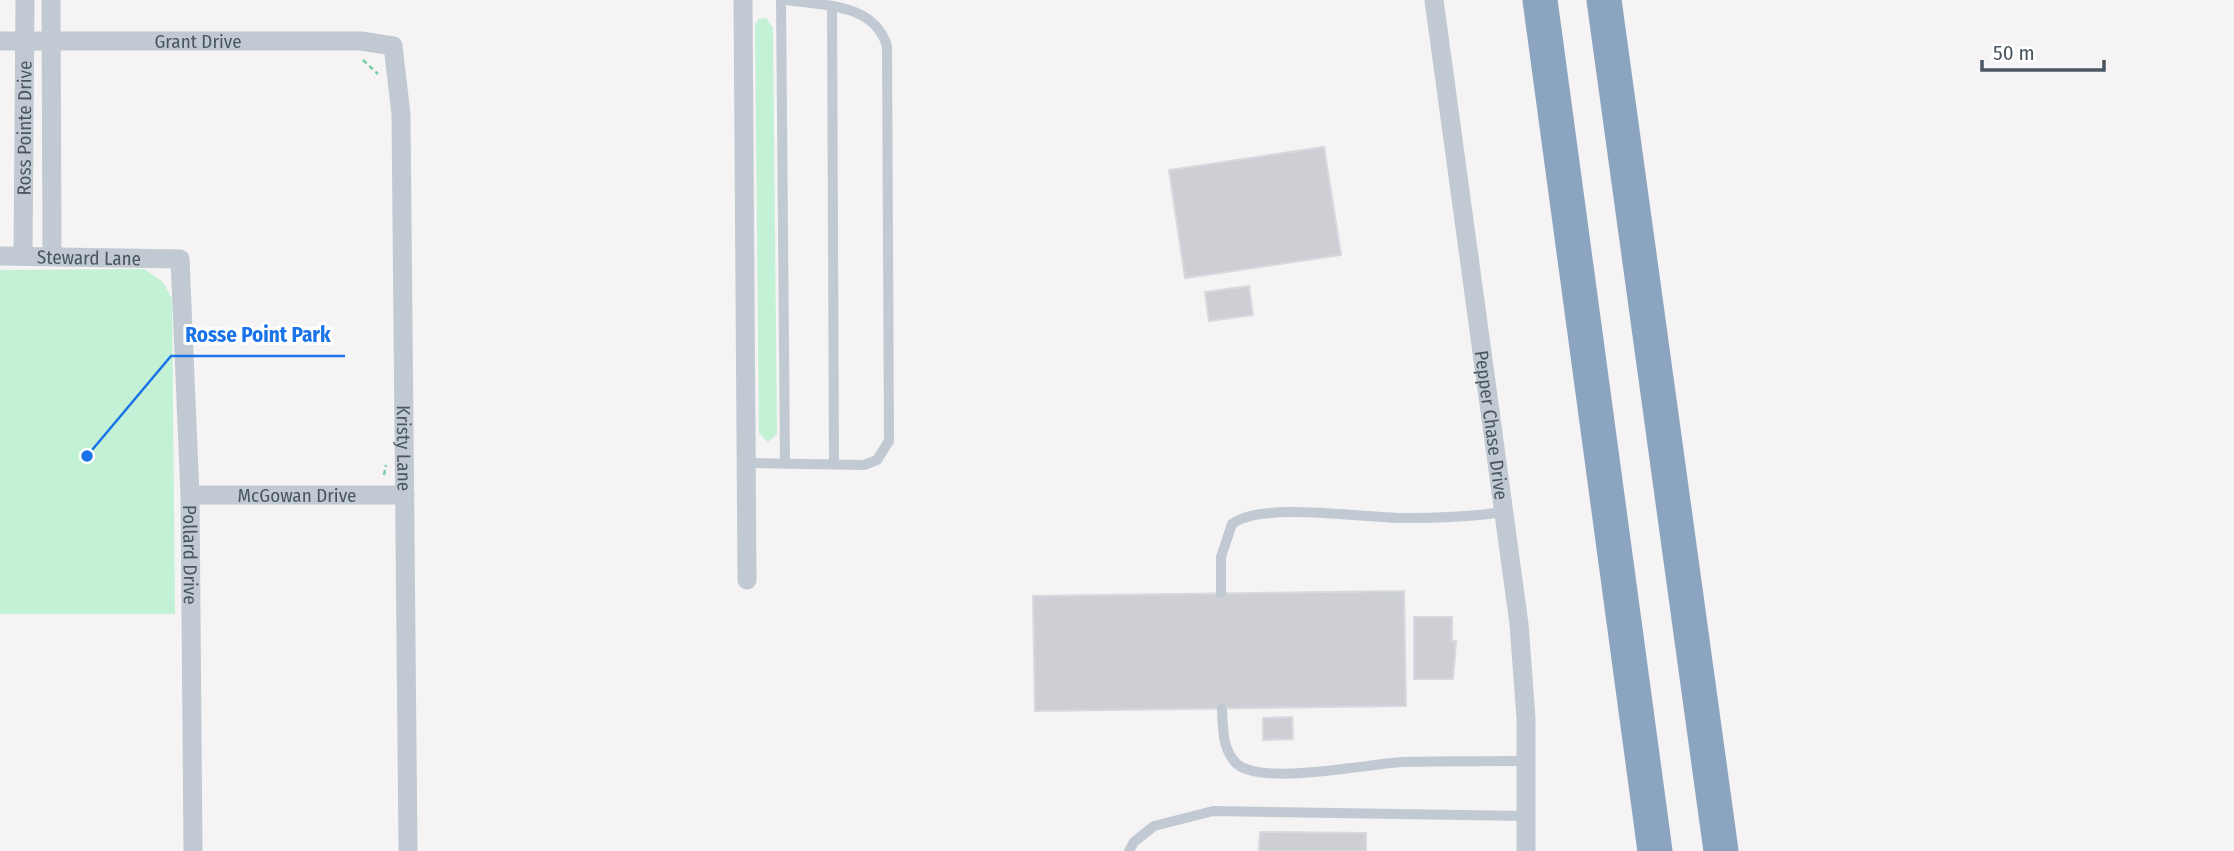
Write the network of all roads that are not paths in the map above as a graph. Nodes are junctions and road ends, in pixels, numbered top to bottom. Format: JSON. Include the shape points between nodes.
{"nodes":[{"id":1,"x":24,"y":0,"type":"edge"},
{"id":2,"x":51,"y":0,"type":"edge"},
{"id":3,"x":743,"y":0,"type":"edge"},
{"id":4,"x":780,"y":0,"type":"edge"},
{"id":5,"x":787,"y":0,"type":"edge"},
{"id":6,"x":1434,"y":0,"type":"edge"},
{"id":7,"x":1540,"y":0,"type":"edge"},
{"id":8,"x":1604,"y":0,"type":"edge"},
{"id":9,"x":832,"y":7,"type":"junction"},
{"id":10,"x":0,"y":41,"type":"edge"},
{"id":11,"x":25,"y":41,"type":"junction"},
{"id":12,"x":52,"y":41,"type":"junction"},
{"id":13,"x":393,"y":46,"type":"joint"},
{"id":14,"x":0,"y":256,"type":"edge"},
{"id":15,"x":23,"y":256,"type":"junction"},
{"id":16,"x":52,"y":256,"type":"junction"},
{"id":17,"x":180,"y":259,"type":"joint"},
{"id":18,"x":1664,"y":433,"type":"junction"},
{"id":19,"x":748,"y":463,"type":"junction"},
{"id":20,"x":785,"y":463,"type":"junction"},
{"id":21,"x":834,"y":464,"type":"junction"},
{"id":22,"x":190,"y":495,"type":"junction"},
{"id":23,"x":405,"y":495,"type":"junction"},
{"id":24,"x":1503,"y":512,"type":"junction"},
{"id":25,"x":747,"y":580,"type":"dead end"},
{"id":26,"x":1221,"y":593,"type":"dead end"},
{"id":27,"x":1222,"y":709,"type":"dead end"},
{"id":28,"x":1526,"y":761,"type":"junction"},
{"id":29,"x":1647,"y":795,"type":"junction"},
{"id":30,"x":1526,"y":816,"type":"junction"},
{"id":31,"x":193,"y":851,"type":"edge"},
{"id":32,"x":408,"y":851,"type":"edge"},
{"id":33,"x":1129,"y":851,"type":"edge"},
{"id":34,"x":1526,"y":851,"type":"edge"},
{"id":35,"x":1642,"y":851,"type":"edge"},
{"id":36,"x":1655,"y":851,"type":"edge"},
{"id":37,"x":1721,"y":851,"type":"edge"},
{"id":38,"x":1736,"y":851,"type":"edge"}],
"edges":[{"from":1,"to":11,"type":"street","name":"Ross Pointe Drive"},
{"from":2,"to":12,"type":"street","name":"Ross Pointe Drive"},
{"from":3,"to":19,"type":"street"},
{"from":4,"to":20,"type":"lane"},
{"from":5,"to":9,"type":"lane"},
{"from":6,"to":24,"type":"street","name":"Pepper Chase Drive"},
{"from":7,"to":29,"type":"highway"},
{"from":8,"to":18,"type":"highway"},
{"from":9,"to":21,"type":"lane"},
{"from":9,"to":21,"type":"lane","via":[[870,18],[882,31],[887,46],[890,436],[877,460]]},
{"from":10,"to":11,"type":"street","name":"Grant Drive"},
{"from":11,"to":12,"type":"street","name":"Grant Drive"},
{"from":11,"to":15,"type":"street","name":"Ross Pointe Drive"},
{"from":12,"to":13,"type":"street","name":"Grant Drive","via":[[361,41]]},
{"from":12,"to":16,"type":"street","name":"Ross Pointe Drive"},
{"from":13,"to":23,"type":"street","name":"Kristy Lane","via":[[401,93]]},
{"from":14,"to":15,"type":"street","name":"Steward Lane"},
{"from":15,"to":16,"type":"street","name":"Steward Lane"},
{"from":16,"to":17,"type":"street","name":"Steward Lane"},
{"from":17,"to":22,"type":"street","name":"Pollard Drive"},
{"from":18,"to":37,"type":"highway"},
{"from":18,"to":38,"type":"highway"},
{"from":19,"to":20,"type":"lane"},
{"from":19,"to":25,"type":"street"},
{"from":20,"to":21,"type":"lane"},
{"from":22,"to":23,"type":"street","name":"McGowan Drive"},
{"from":22,"to":31,"type":"street","name":"Pollard Drive"},
{"from":23,"to":32,"type":"street","name":"Kristy Lane"},
{"from":24,"to":26,"type":"lane","via":[[1401,518],[1254,514],[1233,524],[1223,543]]},
{"from":24,"to":28,"type":"street","name":"Pepper Chase Drive","via":[[1523,660]]},
{"from":27,"to":28,"type":"lane","via":[[1227,752],[1239,766],[1258,772],[1295,774],[1399,762]]},
{"from":28,"to":30,"type":"street","name":"Pepper Chase Drive"},
{"from":29,"to":35,"type":"highway"},
{"from":29,"to":36,"type":"highway"},
{"from":30,"to":33,"type":"lane","via":[[1213,811],[1154,826]]},
{"from":30,"to":34,"type":"street","name":"Pepper Chase Drive"}]}
